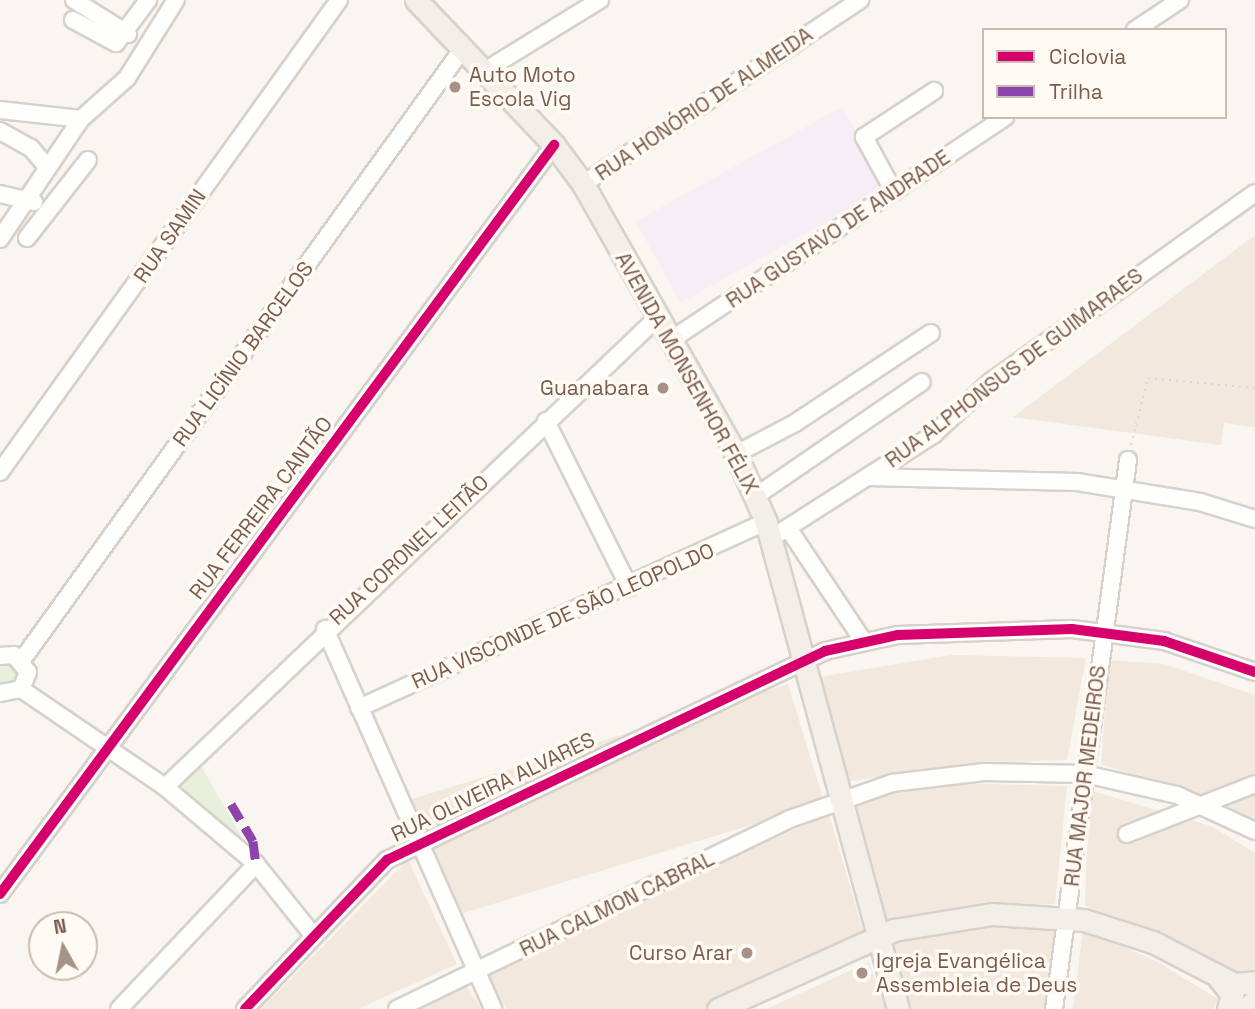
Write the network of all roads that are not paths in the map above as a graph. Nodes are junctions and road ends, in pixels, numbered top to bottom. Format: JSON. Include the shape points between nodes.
{"nodes":[{"id":1,"x":74,"y":0,"type":"edge"},
{"id":2,"x":148,"y":0,"type":"edge"},
{"id":3,"x":176,"y":0,"type":"edge"},
{"id":4,"x":339,"y":0,"type":"edge"},
{"id":5,"x":416,"y":0,"type":"edge"},
{"id":6,"x":600,"y":0,"type":"edge"},
{"id":7,"x":860,"y":0,"type":"edge"},
{"id":8,"x":1180,"y":0,"type":"edge"},
{"id":9,"x":73,"y":20,"type":"dead end"},
{"id":10,"x":1138,"y":28,"type":"edge"},
{"id":11,"x":128,"y":34,"type":"junction"},
{"id":12,"x":464,"y":47,"type":"junction"},
{"id":13,"x":486,"y":70,"type":"junction"},
{"id":14,"x":934,"y":91,"type":"dead end"},
{"id":15,"x":0,"y":110,"type":"edge"},
{"id":16,"x":81,"y":119,"type":"junction"},
{"id":17,"x":1002,"y":119,"type":"edge"},
{"id":18,"x":0,"y":131,"type":"edge"},
{"id":19,"x":554,"y":145,"type":"junction"},
{"id":20,"x":88,"y":160,"type":"dead end"},
{"id":21,"x":47,"y":167,"type":"junction"},
{"id":22,"x":583,"y":184,"type":"junction"},
{"id":23,"x":894,"y":192,"type":"junction"},
{"id":24,"x":1255,"y":192,"type":"edge"},
{"id":25,"x":0,"y":194,"type":"edge"},
{"id":26,"x":27,"y":198,"type":"junction"},
{"id":27,"x":47,"y":211,"type":"junction"},
{"id":28,"x":27,"y":238,"type":"dead end"},
{"id":29,"x":0,"y":239,"type":"edge"},
{"id":30,"x":657,"y":318,"type":"junction"},
{"id":31,"x":931,"y":333,"type":"dead end"},
{"id":32,"x":671,"y":341,"type":"junction"},
{"id":33,"x":922,"y":382,"type":"dead end"},
{"id":34,"x":546,"y":421,"type":"junction"},
{"id":35,"x":736,"y":454,"type":"junction"},
{"id":36,"x":1128,"y":460,"type":"road end"},
{"id":37,"x":0,"y":472,"type":"edge"},
{"id":38,"x":869,"y":477,"type":"junction"},
{"id":39,"x":1127,"y":489,"type":"junction"},
{"id":40,"x":756,"y":496,"type":"junction"},
{"id":41,"x":1255,"y":519,"type":"edge"},
{"id":42,"x":775,"y":530,"type":"junction"},
{"id":43,"x":629,"y":587,"type":"junction"},
{"id":44,"x":326,"y":629,"type":"junction"},
{"id":45,"x":1103,"y":632,"type":"junction"},
{"id":46,"x":862,"y":639,"type":"junction"},
{"id":47,"x":0,"y":656,"type":"edge"},
{"id":48,"x":22,"y":660,"type":"junction"},
{"id":49,"x":802,"y":660,"type":"junction"},
{"id":50,"x":1255,"y":672,"type":"edge"},
{"id":51,"x":21,"y":689,"type":"junction"},
{"id":52,"x":0,"y":693,"type":"edge"},
{"id":53,"x":359,"y":708,"type":"junction"},
{"id":54,"x":108,"y":747,"type":"junction"},
{"id":55,"x":1085,"y":774,"type":"junction"},
{"id":56,"x":1255,"y":783,"type":"edge"},
{"id":57,"x":165,"y":787,"type":"junction"},
{"id":58,"x":836,"y":799,"type":"junction"},
{"id":59,"x":1202,"y":804,"type":"junction"},
{"id":60,"x":1255,"y":831,"type":"edge"},
{"id":61,"x":1127,"y":834,"type":"dead end"},
{"id":62,"x":416,"y":842,"type":"junction"},
{"id":63,"x":256,"y":864,"type":"junction"},
{"id":64,"x":0,"y":894,"type":"edge"},
{"id":65,"x":866,"y":909,"type":"junction"},
{"id":66,"x":1068,"y":917,"type":"junction"},
{"id":67,"x":312,"y":934,"type":"junction"},
{"id":68,"x":874,"y":938,"type":"junction"},
{"id":69,"x":841,"y":953,"type":"junction"},
{"id":70,"x":884,"y":968,"type":"junction"},
{"id":71,"x":476,"y":972,"type":"junction"},
{"id":72,"x":1217,"y":976,"type":"junction"},
{"id":73,"x":1255,"y":982,"type":"edge"},
{"id":74,"x":1255,"y":1001,"type":"edge"},
{"id":75,"x":119,"y":1009,"type":"edge"},
{"id":76,"x":245,"y":1009,"type":"edge"},
{"id":77,"x":397,"y":1009,"type":"edge"},
{"id":78,"x":493,"y":1009,"type":"edge"},
{"id":79,"x":718,"y":1009,"type":"edge"},
{"id":80,"x":898,"y":1009,"type":"edge"},
{"id":81,"x":1054,"y":1009,"type":"edge"},
{"id":82,"x":1228,"y":1009,"type":"edge"},
{"id":83,"x":1246,"y":1009,"type":"edge"}],
"edges":[{"from":1,"to":11,"type":"street"},
{"from":2,"to":11,"type":"street"},
{"from":3,"to":16,"type":"street","via":[[127,78]]},
{"from":4,"to":37,"type":"street","name":"RUA SAMIN"},
{"from":5,"to":12,"type":"main road","name":"AVENIDA MONSENHOR FÉLIX"},
{"from":6,"to":13,"type":"street"},
{"from":7,"to":22,"type":"street","name":"RUA HONÓRIO DE ALMEIDA"},
{"from":8,"to":10,"type":"street"},
{"from":9,"to":11,"type":"street","via":[[110,42]]},
{"from":12,"to":13,"type":"main road","name":"AVENIDA MONSENHOR FÉLIX"},
{"from":12,"to":48,"type":"street","name":"RUA LICÍNIO BARCELOS"},
{"from":13,"to":19,"type":"main road","name":"AVENIDA MONSENHOR FÉLIX"},
{"from":14,"to":23,"type":"street","via":[[864,137]]},
{"from":15,"to":16,"type":"street"},
{"from":16,"to":21,"type":"street"},
{"from":17,"to":23,"type":"street","name":"RUA GUSTAVO DE ANDRADE"},
{"from":18,"to":21,"type":"street","via":[[31,148]]},
{"from":19,"to":22,"type":"main road","name":"AVENIDA MONSENHOR FÉLIX"},
{"from":19,"to":54,"type":"street","name":"RUA FERREIRA CANTÃO"},
{"from":20,"to":27,"type":"street"},
{"from":21,"to":26,"type":"street"},
{"from":22,"to":30,"type":"main road","name":"AVENIDA MONSENHOR FÉLIX"},
{"from":23,"to":32,"type":"street","name":"RUA GUSTAVO DE ANDRADE"},
{"from":24,"to":38,"type":"street","name":"RUA ALPHONSUS DE GUIMARAES","via":[[1001,373],[934,434]]},
{"from":25,"to":26,"type":"street"},
{"from":26,"to":27,"type":"street"},
{"from":26,"to":29,"type":"street"},
{"from":27,"to":28,"type":"street"},
{"from":30,"to":32,"type":"main road","name":"AVENIDA MONSENHOR FÉLIX"},
{"from":30,"to":34,"type":"street","name":"RUA CORONEL LEITÃO"},
{"from":31,"to":35,"type":"street","via":[[795,423]]},
{"from":32,"to":35,"type":"main road","name":"AVENIDA MONSENHOR FÉLIX"},
{"from":33,"to":40,"type":"street"},
{"from":34,"to":43,"type":"street"},
{"from":34,"to":44,"type":"street","name":"RUA CORONEL LEITÃO"},
{"from":35,"to":40,"type":"main road","name":"AVENIDA MONSENHOR FÉLIX"},
{"from":36,"to":39,"type":"street","name":"RUA MAJOR MEDEIROS"},
{"from":38,"to":39,"type":"street","via":[[1045,479]]},
{"from":38,"to":42,"type":"street","name":"RUA ALPHONSUS DE GUIMARAES"},
{"from":39,"to":41,"type":"street"},
{"from":39,"to":45,"type":"street","name":"RUA MAJOR MEDEIROS"},
{"from":40,"to":42,"type":"main road","name":"AVENIDA MONSENHOR FÉLIX"},
{"from":42,"to":43,"type":"street","name":"RUA VISCONDE DE SÃO LEOPOLDO"},
{"from":42,"to":46,"type":"street"},
{"from":42,"to":49,"type":"main road","name":"AVENIDA MONSENHOR FÉLIX"},
{"from":43,"to":53,"type":"street","name":"RUA VISCONDE DE SÃO LEOPOLDO"},
{"from":44,"to":53,"type":"street"},
{"from":44,"to":57,"type":"street","name":"RUA CORONEL LEITÃO"},
{"from":45,"to":46,"type":"street","name":"RUA OLIVEIRA ALVARES","via":[[992,628]]},
{"from":45,"to":50,"type":"street","name":"RUA OLIVEIRA ALVARES","via":[[1164,642]]},
{"from":45,"to":55,"type":"street","name":"RUA MAJOR MEDEIROS"},
{"from":46,"to":49,"type":"street","name":"RUA OLIVEIRA ALVARES"},
{"from":47,"to":48,"type":"street"},
{"from":48,"to":51,"type":"street","via":[[27,678]]},
{"from":49,"to":58,"type":"main road","name":"AVENIDA MONSENHOR FÉLIX"},
{"from":49,"to":62,"type":"street","name":"RUA OLIVEIRA ALVARES"},
{"from":51,"to":52,"type":"street"},
{"from":51,"to":54,"type":"street"},
{"from":53,"to":62,"type":"street"},
{"from":54,"to":57,"type":"street"},
{"from":54,"to":64,"type":"street","name":"RUA FERREIRA CANTÃO"},
{"from":55,"to":58,"type":"street","name":"RUA CALMON CABRAL","via":[[940,776]]},
{"from":55,"to":59,"type":"street","name":"RUA CALMON CABRAL"},
{"from":55,"to":66,"type":"street","name":"RUA MAJOR MEDEIROS"},
{"from":56,"to":59,"type":"street"},
{"from":57,"to":63,"type":"street"},
{"from":58,"to":65,"type":"main road","name":"AVENIDA MONSENHOR FÉLIX"},
{"from":58,"to":71,"type":"street","name":"RUA CALMON CABRAL"},
{"from":59,"to":60,"type":"street","name":"RUA CALMON CABRAL"},
{"from":59,"to":61,"type":"street"},
{"from":62,"to":67,"type":"street","name":"RUA OLIVEIRA ALVARES","via":[[387,860]]},
{"from":62,"to":71,"type":"street"},
{"from":63,"to":67,"type":"street"},
{"from":63,"to":75,"type":"street"},
{"from":65,"to":68,"type":"main road","name":"AVENIDA MONSENHOR FÉLIX"},
{"from":65,"to":69,"type":"main road","via":[[871,937]]},
{"from":66,"to":68,"type":"main road","via":[[966,916]]},
{"from":66,"to":72,"type":"main road","via":[[1153,942]]},
{"from":66,"to":81,"type":"street","name":"RUA MAJOR MEDEIROS"},
{"from":67,"to":76,"type":"street","name":"RUA OLIVEIRA ALVARES"},
{"from":68,"to":69,"type":"main road"},
{"from":68,"to":70,"type":"main road","name":"AVENIDA MONSENHOR FÉLIX"},
{"from":69,"to":70,"type":"main road"},
{"from":69,"to":79,"type":"main road"},
{"from":70,"to":80,"type":"main road","name":"AVENIDA MONSENHOR FÉLIX"},
{"from":71,"to":77,"type":"street","name":"RUA CALMON CABRAL"},
{"from":71,"to":78,"type":"street"},
{"from":72,"to":73,"type":"main road","via":[[1239,985]]},
{"from":72,"to":82,"type":"main road","via":[[1232,995]]},
{"from":74,"to":83,"type":"main road"}]}
